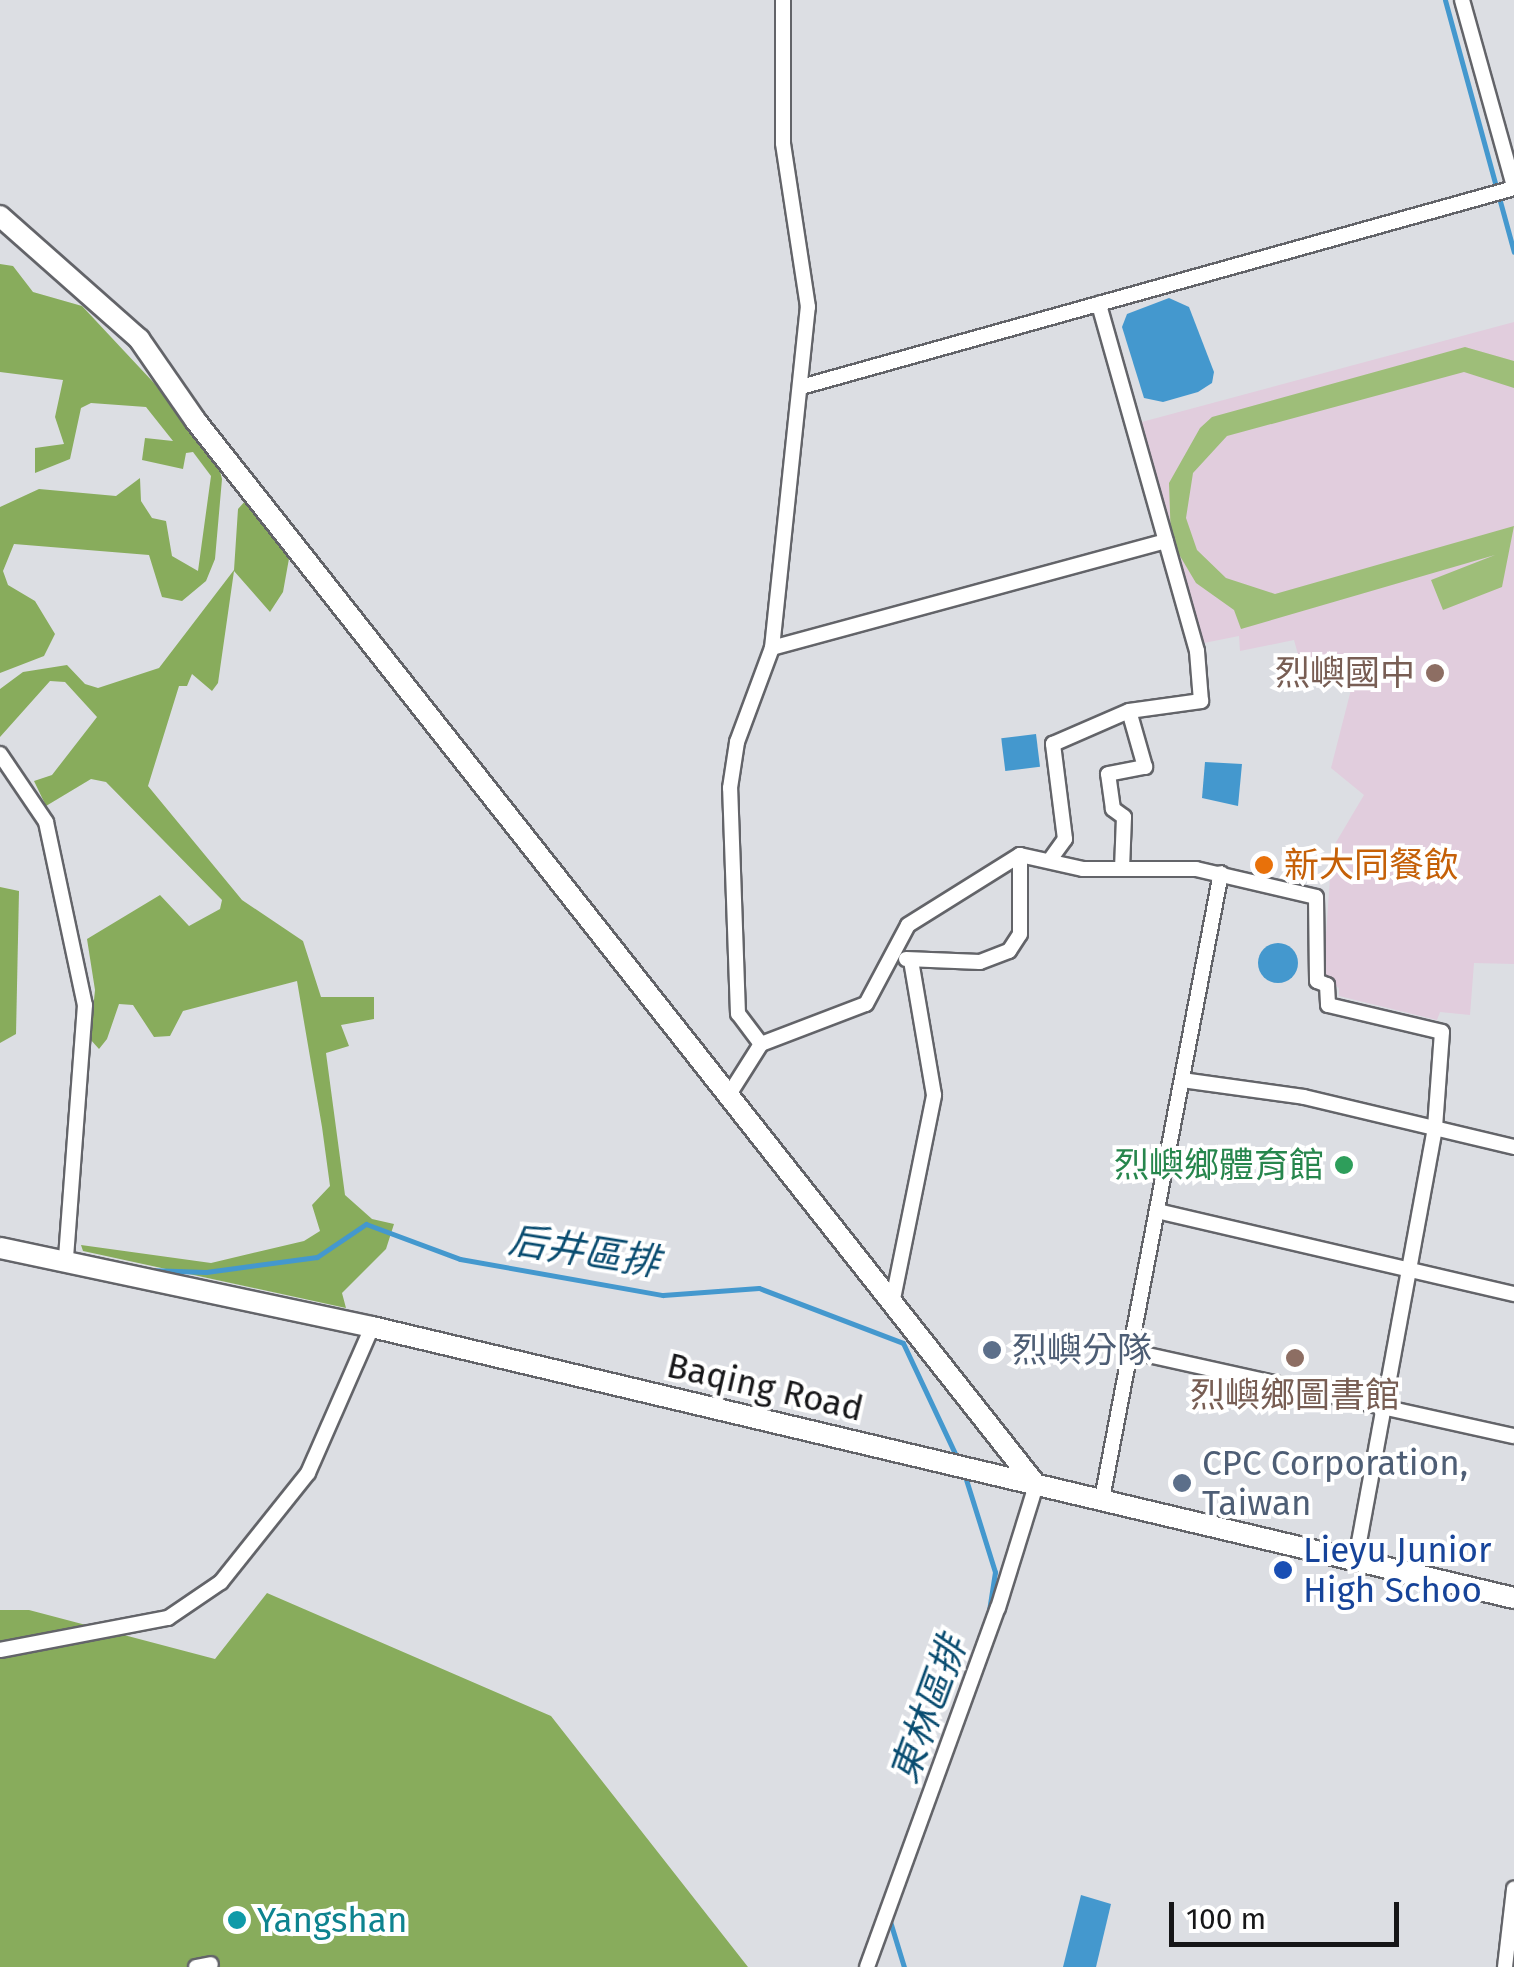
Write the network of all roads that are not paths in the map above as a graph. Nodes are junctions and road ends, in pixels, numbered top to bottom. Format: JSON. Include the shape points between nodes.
{"nodes":[{"id":1,"x":783,"y":0,"type":"edge"},
{"id":2,"x":1462,"y":0,"type":"edge"},
{"id":3,"x":1506,"y":190,"type":"edge"},
{"id":4,"x":0,"y":216,"type":"edge"},
{"id":5,"x":1099,"y":304,"type":"junction"},
{"id":6,"x":801,"y":387,"type":"junction"},
{"id":7,"x":1166,"y":540,"type":"junction"},
{"id":8,"x":772,"y":648,"type":"junction"},
{"id":9,"x":1129,"y":712,"type":"junction"},
{"id":10,"x":0,"y":754,"type":"edge"},
{"id":11,"x":1020,"y":855,"type":"junction"},
{"id":12,"x":1052,"y":857,"type":"junction"},
{"id":13,"x":1122,"y":869,"type":"junction"},
{"id":14,"x":1222,"y":873,"type":"junction"},
{"id":15,"x":891,"y":958,"type":"junction"},
{"id":16,"x":911,"y":960,"type":"junction"},
{"id":17,"x":761,"y":1044,"type":"junction"},
{"id":18,"x":1182,"y":1080,"type":"junction"},
{"id":19,"x":730,"y":1093,"type":"junction"},
{"id":20,"x":1435,"y":1128,"type":"junction"},
{"id":21,"x":1514,"y":1147,"type":"edge"},
{"id":22,"x":1157,"y":1212,"type":"junction"},
{"id":23,"x":0,"y":1248,"type":"edge"},
{"id":24,"x":66,"y":1257,"type":"junction"},
{"id":25,"x":1409,"y":1268,"type":"junction"},
{"id":26,"x":1514,"y":1294,"type":"edge"},
{"id":27,"x":892,"y":1299,"type":"junction"},
{"id":28,"x":372,"y":1327,"type":"junction"},
{"id":29,"x":1130,"y":1351,"type":"junction"},
{"id":30,"x":1384,"y":1405,"type":"junction"},
{"id":31,"x":1514,"y":1436,"type":"edge"},
{"id":32,"x":1036,"y":1484,"type":"junction"},
{"id":33,"x":1102,"y":1500,"type":"junction"},
{"id":34,"x":1355,"y":1562,"type":"junction"},
{"id":35,"x":1514,"y":1598,"type":"edge"},
{"id":36,"x":0,"y":1650,"type":"edge"},
{"id":37,"x":1514,"y":1889,"type":"edge"},
{"id":38,"x":867,"y":1967,"type":"edge"},
{"id":39,"x":1505,"y":1967,"type":"edge"}],
"edges":[{"from":1,"to":6,"type":"street","via":[[783,143],[808,307]]},
{"from":2,"to":3,"type":"street"},
{"from":3,"to":5,"type":"street"},
{"from":4,"to":19,"type":"street","via":[[138,339],[195,420]]},
{"from":5,"to":6,"type":"street"},
{"from":5,"to":7,"type":"street"},
{"from":6,"to":8,"type":"street"},
{"from":7,"to":8,"type":"street"},
{"from":7,"to":9,"type":"street","via":[[1197,651],[1201,701]]},
{"from":8,"to":17,"type":"street","via":[[737,742],[730,788],[738,1014]]},
{"from":9,"to":12,"type":"street","via":[[1053,744],[1064,839]]},
{"from":9,"to":13,"type":"street","via":[[1144,767],[1108,774],[1113,808],[1124,816]]},
{"from":10,"to":24,"type":"street","via":[[46,822],[85,1004]]},
{"from":11,"to":12,"type":"street"},
{"from":11,"to":15,"type":"street","via":[[908,925]]},
{"from":11,"to":16,"type":"street","via":[[1020,934],[1009,951],[980,962]]},
{"from":12,"to":13,"type":"street","via":[[1083,869]]},
{"from":13,"to":14,"type":"street"},
{"from":14,"to":18,"type":"street"},
{"from":14,"to":20,"type":"street","via":[[1256,888],[1316,897],[1317,981],[1326,985],[1328,1005],[1442,1032]]},
{"from":15,"to":16,"type":"street"},
{"from":15,"to":17,"type":"street","via":[[866,1004]]},
{"from":16,"to":27,"type":"street","via":[[934,1095]]},
{"from":17,"to":19,"type":"street"},
{"from":18,"to":20,"type":"street","via":[[1304,1096]]},
{"from":18,"to":22,"type":"street"},
{"from":19,"to":27,"type":"street"},
{"from":20,"to":21,"type":"street"},
{"from":20,"to":25,"type":"street"},
{"from":22,"to":25,"type":"street"},
{"from":22,"to":29,"type":"street"},
{"from":23,"to":24,"type":"street","name":"Baqing Road"},
{"from":24,"to":28,"type":"street","name":"Baqing Road"},
{"from":25,"to":26,"type":"street"},
{"from":25,"to":30,"type":"street"},
{"from":27,"to":32,"type":"street"},
{"from":28,"to":32,"type":"street","name":"Baqing Road"},
{"from":28,"to":36,"type":"street","via":[[308,1473],[222,1582],[168,1618]]},
{"from":29,"to":30,"type":"street"},
{"from":29,"to":33,"type":"street"},
{"from":30,"to":31,"type":"street"},
{"from":30,"to":34,"type":"street"},
{"from":32,"to":33,"type":"street","name":"Baqing Road"},
{"from":32,"to":38,"type":"street","via":[[986,1644]]},
{"from":33,"to":34,"type":"street","name":"Baqing Road"},
{"from":34,"to":35,"type":"street","name":"Baqing Road"},
{"from":37,"to":39,"type":"street"}]}
